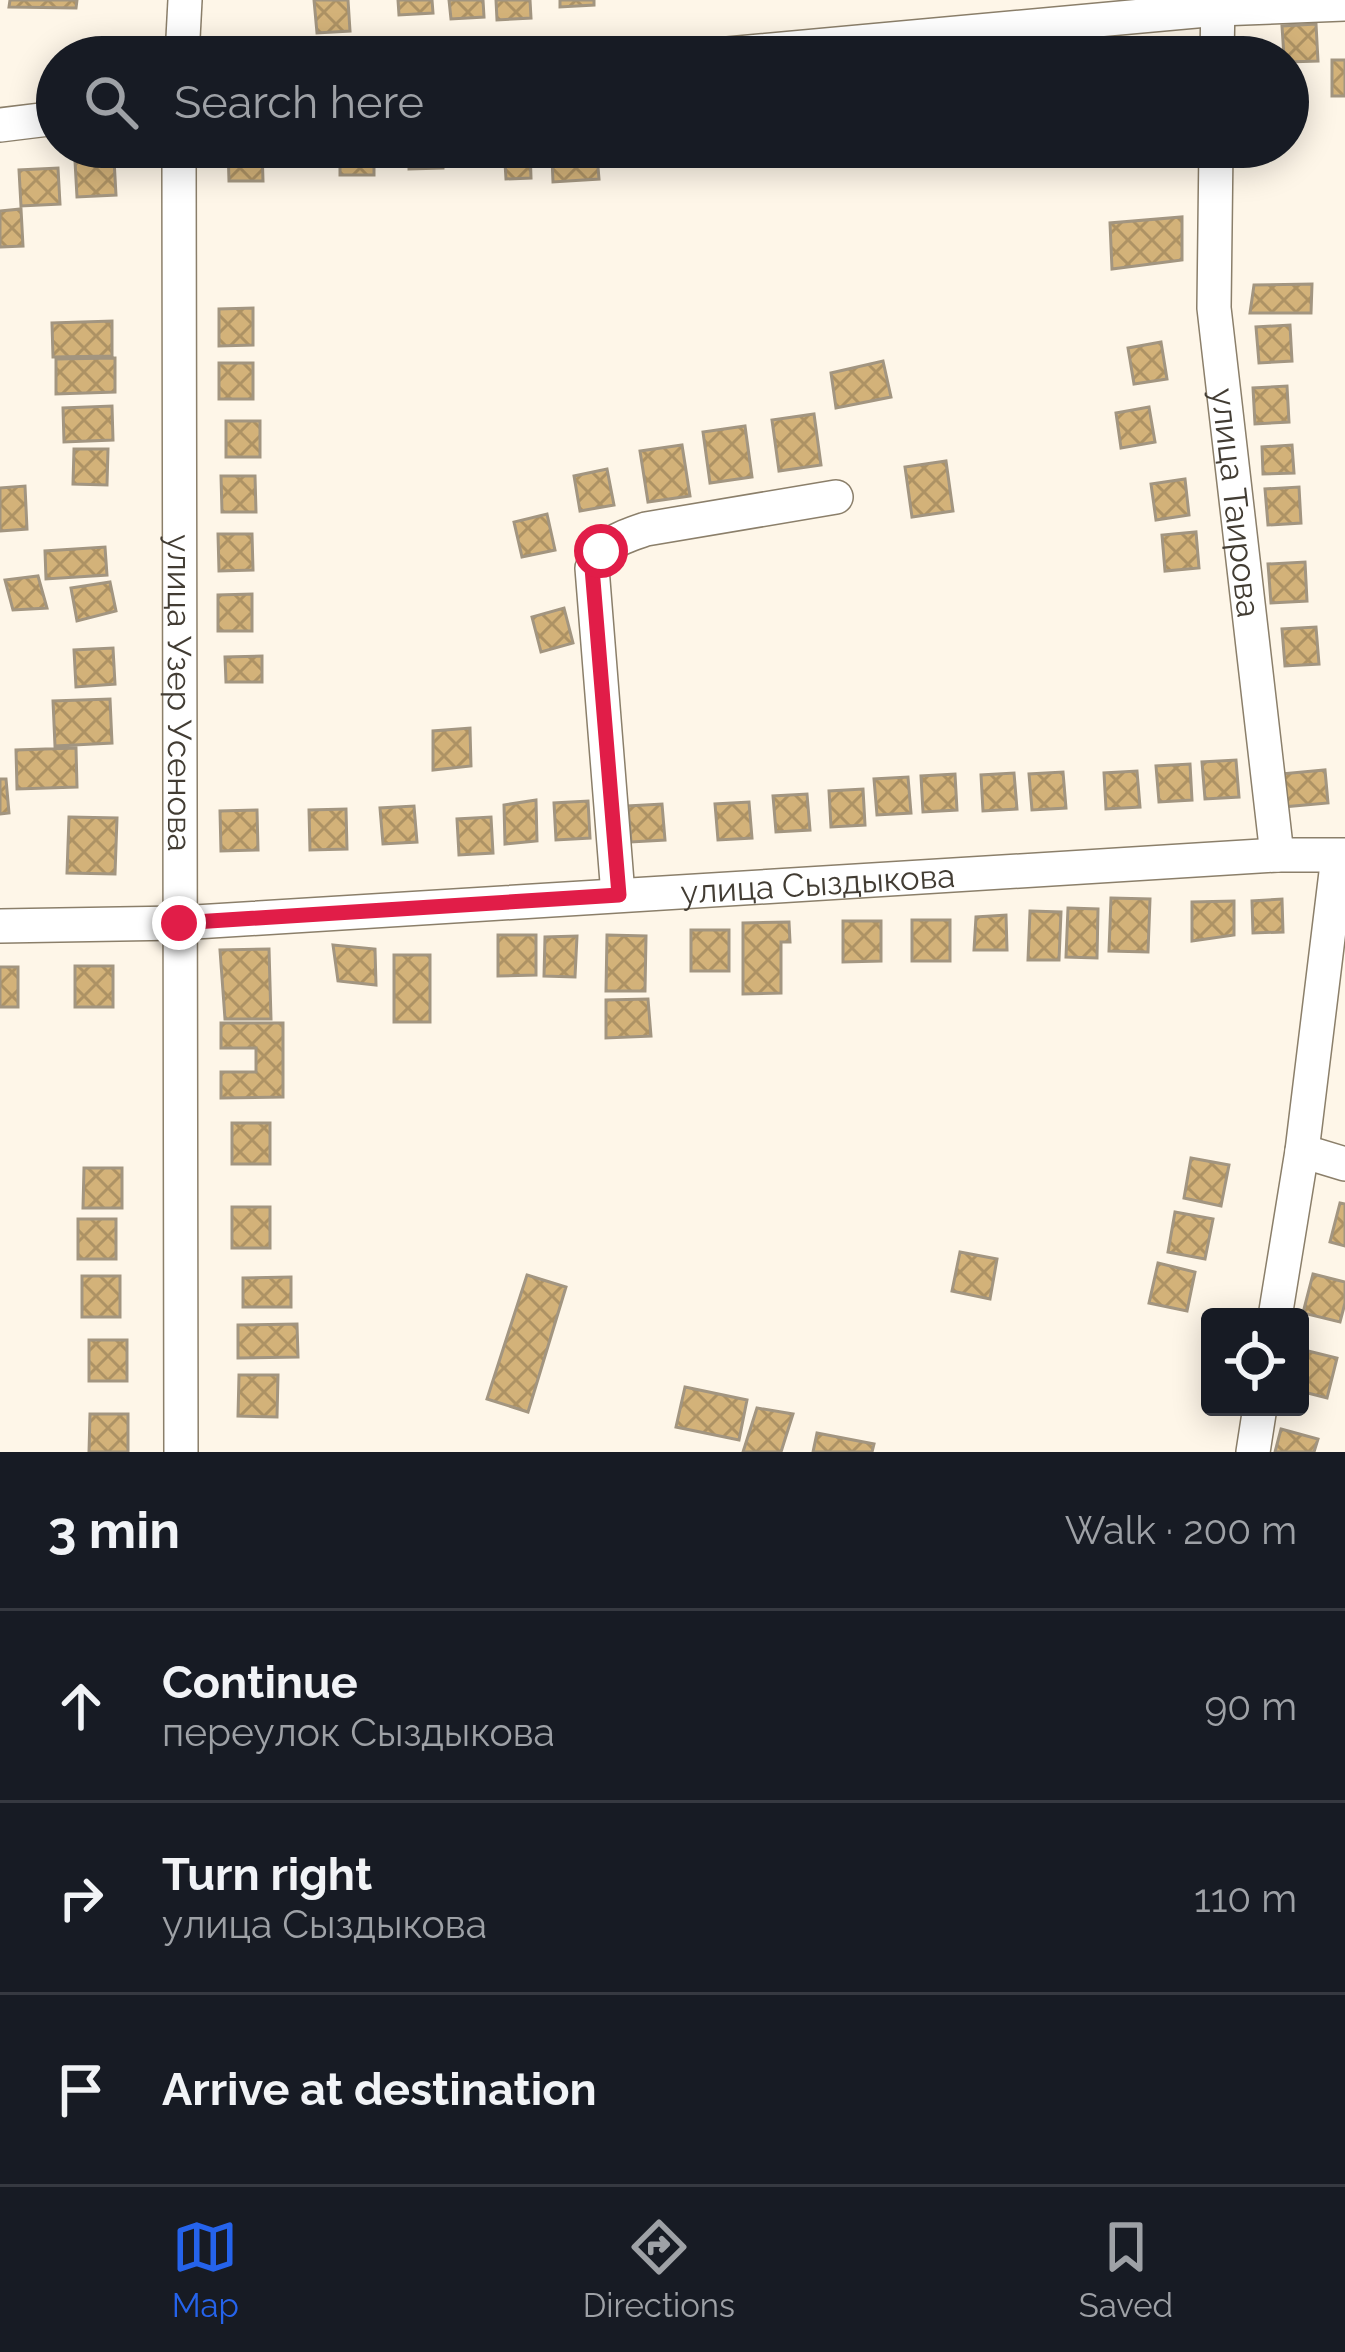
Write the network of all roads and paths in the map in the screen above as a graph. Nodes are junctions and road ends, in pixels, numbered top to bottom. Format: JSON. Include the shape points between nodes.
{"nodes":[{"id":1,"x":185,"y":0,"type":"edge"},
{"id":2,"x":1345,"y":4,"type":"edge"},
{"id":3,"x":1218,"y":5,"type":"edge"},
{"id":4,"x":183,"y":36,"type":"edge"},
{"id":5,"x":906,"y":36,"type":"edge"},
{"id":6,"x":1217,"y":36,"type":"edge"},
{"id":7,"x":36,"y":121,"type":"edge"},
{"id":8,"x":0,"y":125,"type":"edge"},
{"id":9,"x":179,"y":168,"type":"edge"},
{"id":10,"x":1216,"y":168,"type":"edge"},
{"id":11,"x":836,"y":497,"type":"dead end"},
{"id":12,"x":1277,"y":855,"type":"junction"},
{"id":13,"x":1341,"y":856,"type":"edge"},
{"id":14,"x":619,"y":895,"type":"junction"},
{"id":15,"x":179,"y":923,"type":"junction"},
{"id":16,"x":0,"y":926,"type":"edge"},
{"id":17,"x":1303,"y":1151,"type":"junction"},
{"id":18,"x":1345,"y":1164,"type":"edge"},
{"id":19,"x":1277,"y":1308,"type":"edge"},
{"id":20,"x":1258,"y":1416,"type":"edge"},
{"id":21,"x":181,"y":1452,"type":"edge"},
{"id":22,"x":1252,"y":1452,"type":"edge"}],
"edges":[{"from":1,"to":4,"type":"street"},
{"from":2,"to":3,"type":"street"},
{"from":3,"to":5,"type":"street"},
{"from":3,"to":6,"type":"street"},
{"from":7,"to":8,"type":"street"},
{"from":9,"to":15,"type":"street","name":"улица Узер Усенова"},
{"from":10,"to":12,"type":"street","name":"улица Таирова","via":[[1214,308]]},
{"from":11,"to":14,"type":"street","via":[[646,529],[601,551],[592,568]]},
{"from":12,"to":13,"type":"street","name":"улица Сыздыкова"},
{"from":12,"to":14,"type":"street","name":"улица Сыздыкова"},
{"from":13,"to":17,"type":"street"},
{"from":14,"to":15,"type":"street","name":"улица Сыздыкова"},
{"from":15,"to":16,"type":"street","name":"улица Сыздыкова"},
{"from":15,"to":21,"type":"street","name":"улица Узер Усенова"},
{"from":17,"to":18,"type":"street"},
{"from":17,"to":19,"type":"street"},
{"from":20,"to":22,"type":"street"}]}
